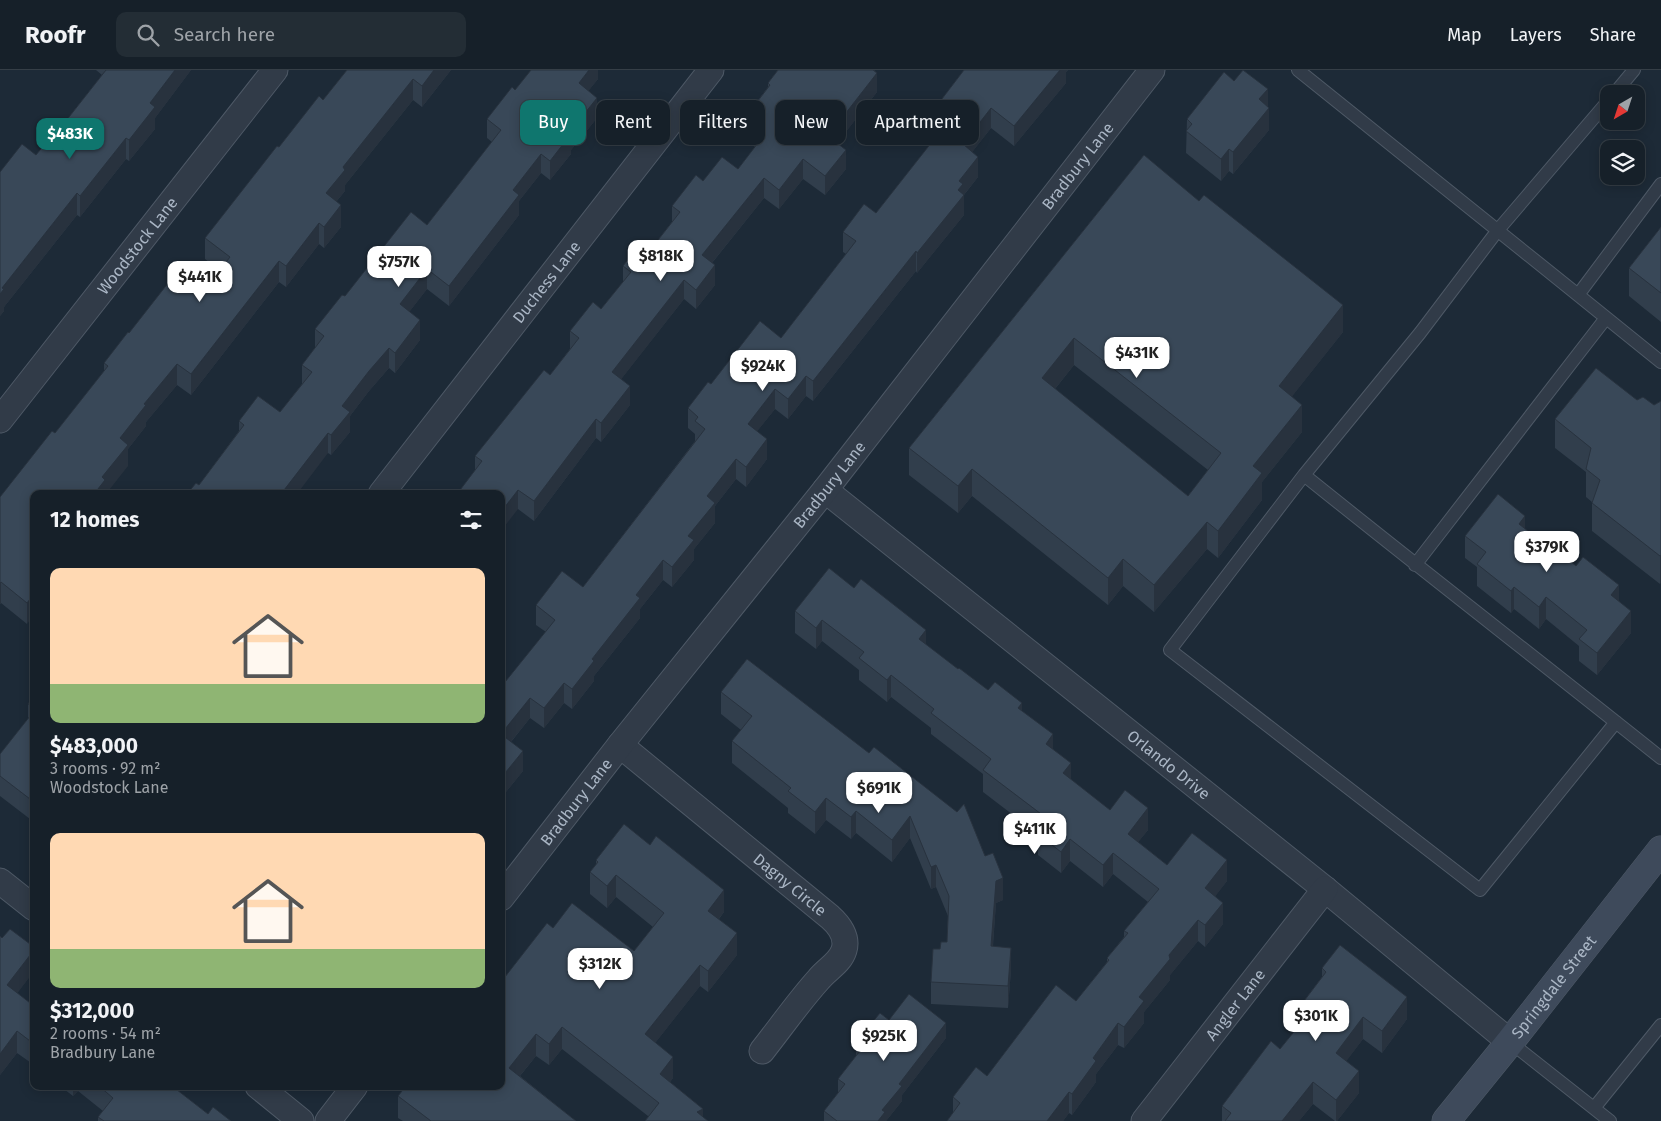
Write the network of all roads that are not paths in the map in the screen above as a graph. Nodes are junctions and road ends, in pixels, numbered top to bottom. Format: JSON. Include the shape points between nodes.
{"nodes":[{"id":1,"x":275,"y":70,"type":"edge"},
{"id":2,"x":711,"y":70,"type":"edge"},
{"id":3,"x":1152,"y":70,"type":"edge"},
{"id":4,"x":1298,"y":70,"type":"edge"},
{"id":5,"x":1634,"y":70,"type":"edge"},
{"id":6,"x":1622,"y":85,"type":"edge"},
{"id":7,"x":1600,"y":111,"type":"edge"},
{"id":8,"x":1661,"y":184,"type":"edge"},
{"id":9,"x":1498,"y":230,"type":"junction"},
{"id":10,"x":1578,"y":295,"type":"junction"},
{"id":11,"x":1606,"y":318,"type":"junction"},
{"id":12,"x":1661,"y":362,"type":"edge"},
{"id":13,"x":0,"y":420,"type":"edge"},
{"id":14,"x":1304,"y":475,"type":"junction"},
{"id":15,"x":384,"y":490,"type":"edge"},
{"id":16,"x":826,"y":490,"type":"junction"},
{"id":17,"x":1415,"y":565,"type":"junction"},
{"id":18,"x":1616,"y":722,"type":"junction"},
{"id":19,"x":620,"y":745,"type":"junction"},
{"id":20,"x":1661,"y":758,"type":"edge"},
{"id":21,"x":1661,"y":850,"type":"edge"},
{"id":22,"x":0,"y":881,"type":"edge"},
{"id":23,"x":1325,"y":890,"type":"junction"},
{"id":24,"x":505,"y":893,"type":"edge"},
{"id":25,"x":30,"y":905,"type":"edge"},
{"id":26,"x":1661,"y":1025,"type":"edge"},
{"id":27,"x":1510,"y":1042,"type":"junction"},
{"id":28,"x":762,"y":1051,"type":"dead end"},
{"id":29,"x":263,"y":1090,"type":"edge"},
{"id":30,"x":352,"y":1090,"type":"edge"},
{"id":31,"x":1594,"y":1108,"type":"junction"},
{"id":32,"x":301,"y":1121,"type":"edge"},
{"id":33,"x":328,"y":1121,"type":"edge"},
{"id":34,"x":1144,"y":1121,"type":"edge"},
{"id":35,"x":1446,"y":1121,"type":"edge"},
{"id":36,"x":1610,"y":1121,"type":"edge"}],
"edges":[{"from":1,"to":13,"type":"street","name":"Woodstock Lane"},
{"from":2,"to":15,"type":"street","name":"Duchess Lane"},
{"from":3,"to":16,"type":"street","name":"Bradbury Lane"},
{"from":4,"to":9,"type":"lane"},
{"from":5,"to":6,"type":"lane"},
{"from":7,"to":9,"type":"lane"},
{"from":8,"to":10,"type":"lane"},
{"from":9,"to":10,"type":"lane"},
{"from":9,"to":14,"type":"lane","via":[[1420,333]]},
{"from":10,"to":11,"type":"lane"},
{"from":11,"to":12,"type":"lane"},
{"from":11,"to":17,"type":"lane"},
{"from":14,"to":17,"type":"lane"},
{"from":14,"to":18,"type":"lane","via":[[1170,650],[1480,890]]},
{"from":16,"to":19,"type":"street","name":"Bradbury Lane"},
{"from":16,"to":23,"type":"street","name":"Orlando Drive"},
{"from":17,"to":18,"type":"lane"},
{"from":18,"to":20,"type":"lane"},
{"from":19,"to":24,"type":"street","name":"Bradbury Lane"},
{"from":19,"to":28,"type":"street","name":"Dagny Circle","via":[[830,917],[844,936],[845,949],[841,957],[820,978]]},
{"from":21,"to":27,"type":"main road","name":"Springdale Street"},
{"from":22,"to":25,"type":"street"},
{"from":23,"to":27,"type":"street","name":"Orlando Drive"},
{"from":23,"to":34,"type":"street","name":"Angler Lane"},
{"from":26,"to":31,"type":"lane"},
{"from":27,"to":31,"type":"lane"},
{"from":27,"to":35,"type":"main road","name":"Springdale Street"},
{"from":29,"to":32,"type":"street"},
{"from":30,"to":33,"type":"street"},
{"from":31,"to":36,"type":"lane"}]}
